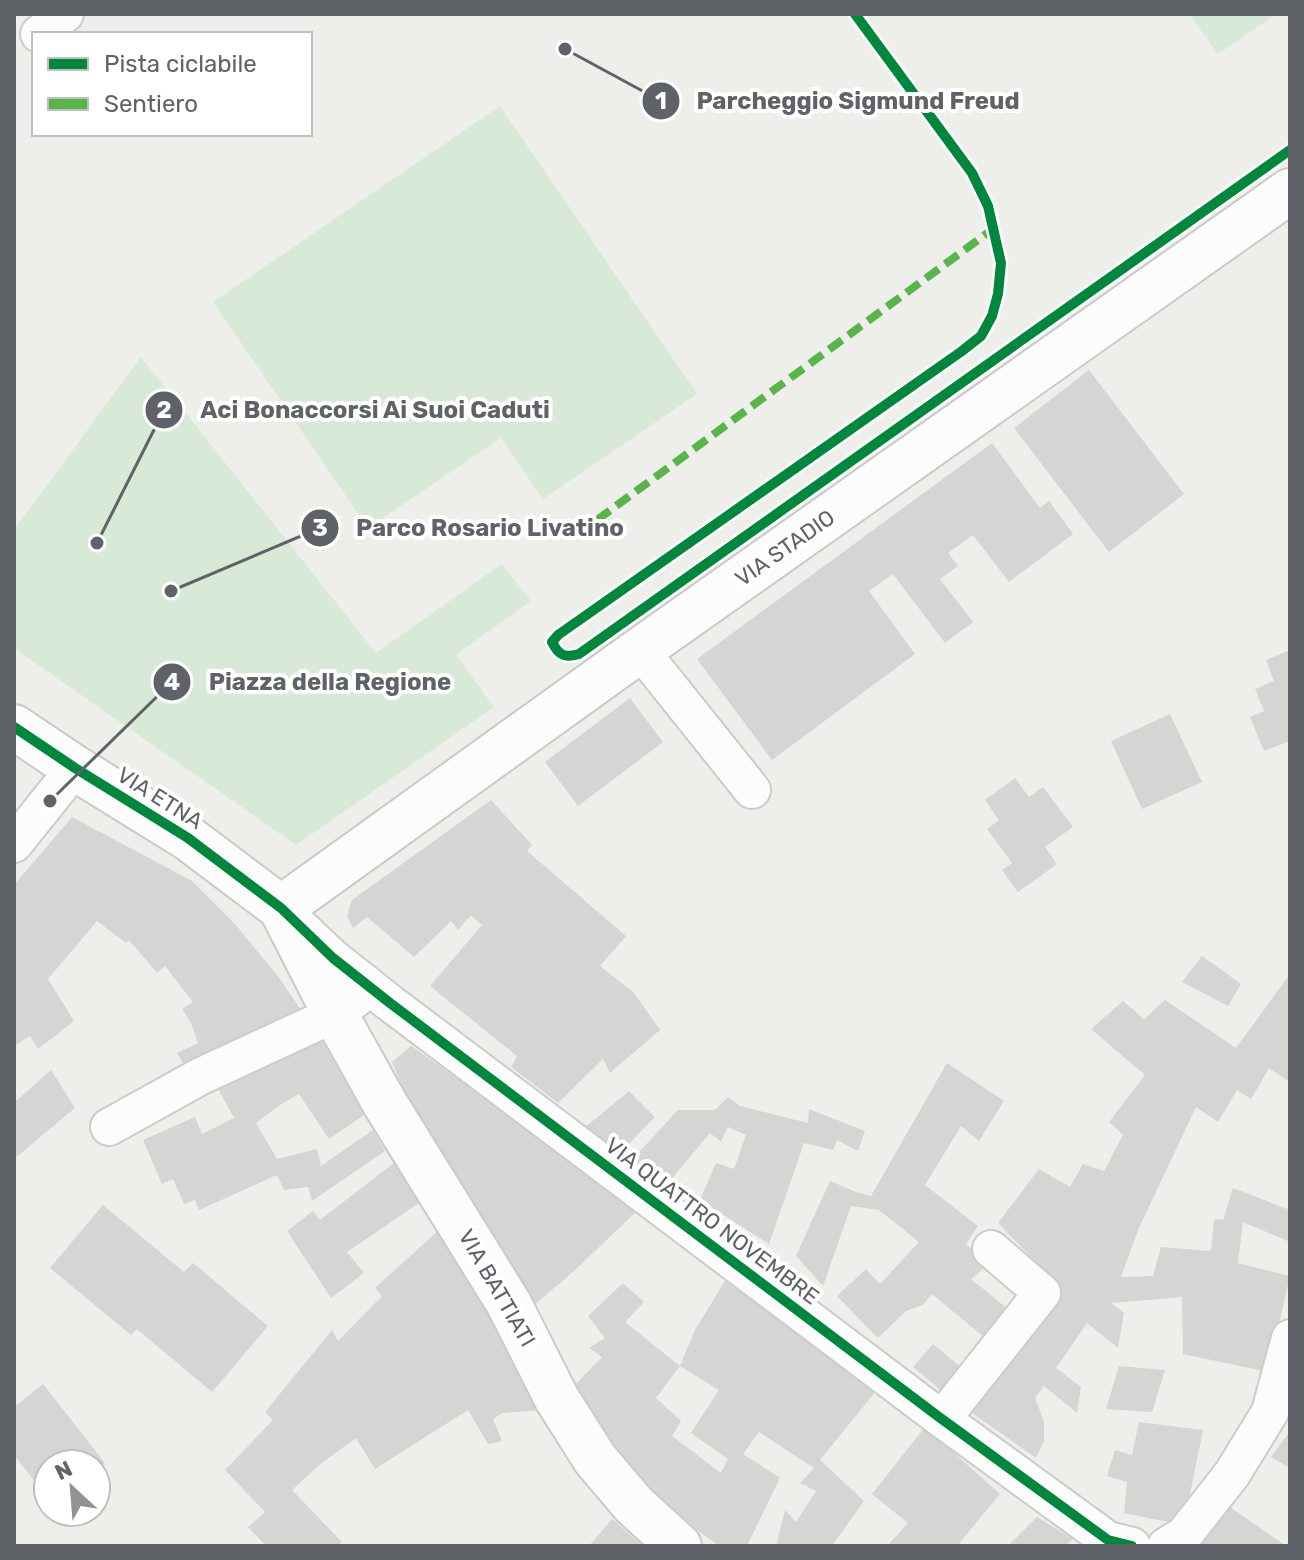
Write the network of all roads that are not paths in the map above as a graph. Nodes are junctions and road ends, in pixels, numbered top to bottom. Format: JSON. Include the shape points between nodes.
{"nodes":[{"id":1,"x":65,"y":14,"type":"edge"},
{"id":2,"x":42,"y":32,"type":"edge"},
{"id":3,"x":32,"y":40,"type":"edge"},
{"id":4,"x":14,"y":53,"type":"edge"},
{"id":5,"x":1290,"y":191,"type":"edge"},
{"id":6,"x":640,"y":650,"type":"junction"},
{"id":7,"x":14,"y":727,"type":"edge"},
{"id":8,"x":75,"y":768,"type":"junction"},
{"id":9,"x":752,"y":790,"type":"dead end"},
{"id":10,"x":14,"y":844,"type":"edge"},
{"id":11,"x":281,"y":908,"type":"junction"},
{"id":12,"x":371,"y":987,"type":"junction"},
{"id":13,"x":335,"y":1014,"type":"junction"},
{"id":14,"x":109,"y":1127,"type":"dead end"},
{"id":15,"x":991,"y":1249,"type":"dead end"},
{"id":16,"x":1290,"y":1338,"type":"edge"},
{"id":17,"x":942,"y":1419,"type":"junction"},
{"id":18,"x":679,"y":1546,"type":"edge"},
{"id":19,"x":1132,"y":1546,"type":"edge"},
{"id":20,"x":1166,"y":1546,"type":"edge"}],
"edges":[{"from":1,"to":2,"type":"street"},
{"from":3,"to":4,"type":"street"},
{"from":5,"to":6,"type":"street","name":"VIA STADIO"},
{"from":6,"to":9,"type":"street"},
{"from":6,"to":11,"type":"street","name":"VIA STADIO"},
{"from":7,"to":8,"type":"street","name":"VIA ETNA"},
{"from":8,"to":10,"type":"street"},
{"from":8,"to":11,"type":"street","name":"VIA ETNA","via":[[188,838]]},
{"from":11,"to":12,"type":"street","name":"VIA QUATTRO NOVEMBRE"},
{"from":11,"to":13,"type":"street","name":"VIA BATTIATI"},
{"from":12,"to":13,"type":"street"},
{"from":12,"to":17,"type":"street","name":"VIA QUATTRO NOVEMBRE"},
{"from":13,"to":14,"type":"street","via":[[201,1076]]},
{"from":13,"to":18,"type":"street","name":"VIA BATTIATI","via":[[595,1459]]},
{"from":15,"to":17,"type":"street","via":[[1042,1293]]},
{"from":16,"to":20,"type":"street","via":[[1270,1412],[1232,1474],[1184,1535]]},
{"from":17,"to":19,"type":"street","name":"VIA QUATTRO NOVEMBRE","via":[[1108,1540]]}]}
